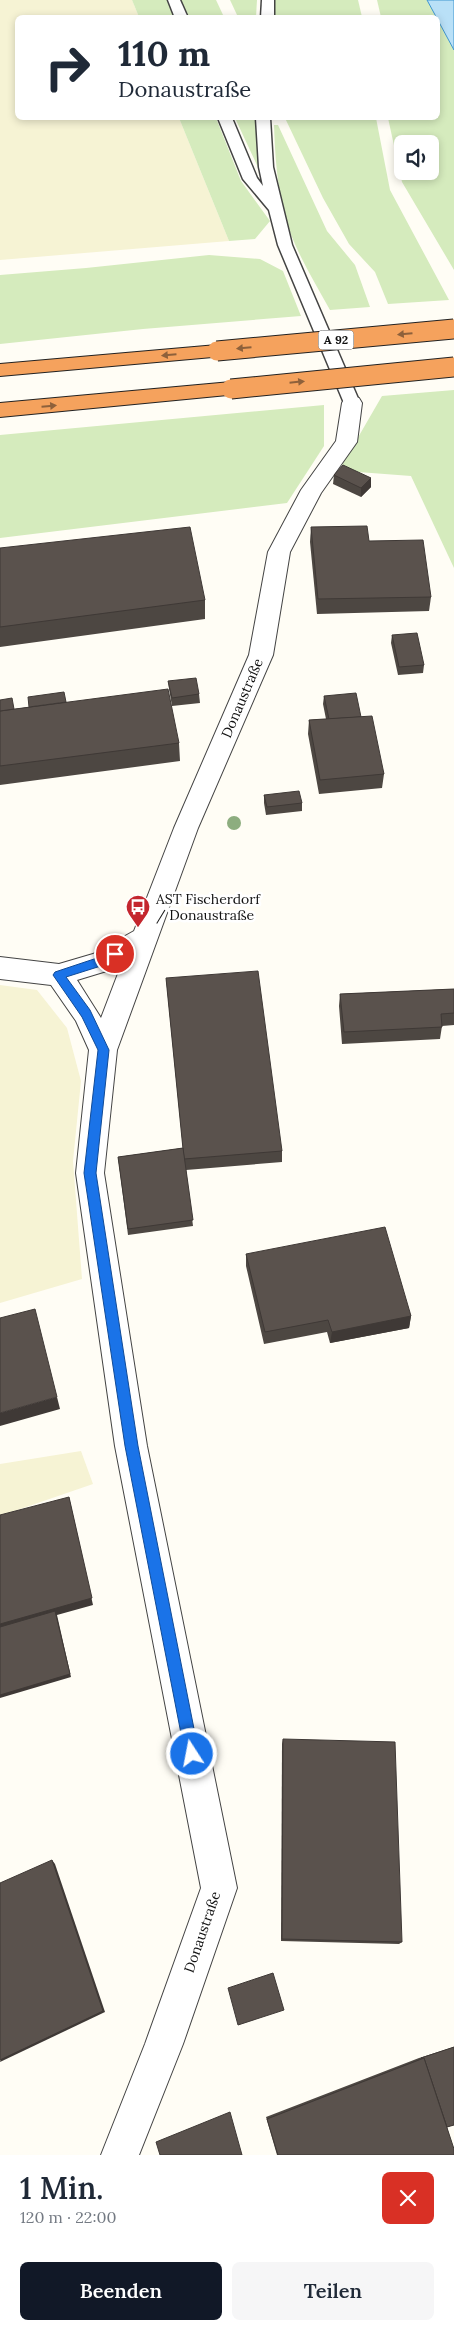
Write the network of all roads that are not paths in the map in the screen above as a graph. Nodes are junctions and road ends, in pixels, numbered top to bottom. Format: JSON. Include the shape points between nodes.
{"nodes":[{"id":1,"x":174,"y":0,"type":"edge"},
{"id":2,"x":268,"y":0,"type":"edge"},
{"id":3,"x":181,"y":15,"type":"edge"},
{"id":4,"x":267,"y":15,"type":"edge"},
{"id":5,"x":226,"y":120,"type":"edge"},
{"id":6,"x":264,"y":120,"type":"edge"},
{"id":7,"x":276,"y":210,"type":"junction"},
{"id":8,"x":454,"y":329,"type":"edge"},
{"id":9,"x":454,"y":367,"type":"edge"},
{"id":10,"x":0,"y":370,"type":"edge"},
{"id":11,"x":352,"y":403,"type":"joint"},
{"id":12,"x":0,"y":410,"type":"edge"},
{"id":13,"x":143,"y":939,"type":"junction"},
{"id":14,"x":0,"y":968,"type":"edge"},
{"id":15,"x":59,"y":975,"type":"junction"},
{"id":16,"x":103,"y":1050,"type":"junction"},
{"id":17,"x":120,"y":2155,"type":"edge"}],
"edges":[{"from":1,"to":3,"type":"lane"},
{"from":2,"to":4,"type":"lane"},
{"from":5,"to":7,"type":"lane","via":[[250,179]]},
{"from":6,"to":7,"type":"lane","via":[[266,167]]},
{"from":7,"to":11,"type":"lane","via":[[285,245]]},
{"from":8,"to":10,"type":"highway","number":"A 92","one_way":true,"bridge":true},
{"from":12,"to":9,"type":"highway","one_way":true,"bridge":true},
{"from":11,"to":13,"type":"street","name":"Donaustraße","via":[[346,442],[312,490],[279,552],[261,655],[186,828]]},
{"from":13,"to":15,"type":"street","via":[[101,962]]},
{"from":13,"to":16,"type":"street","name":"Donaustraße"},
{"from":14,"to":15,"type":"street"},
{"from":15,"to":16,"type":"street","via":[[86,1014]]},
{"from":16,"to":17,"type":"street","name":"Donaustraße","via":[[90,1173],[131,1446],[219,1888],[164,2044]]}]}
